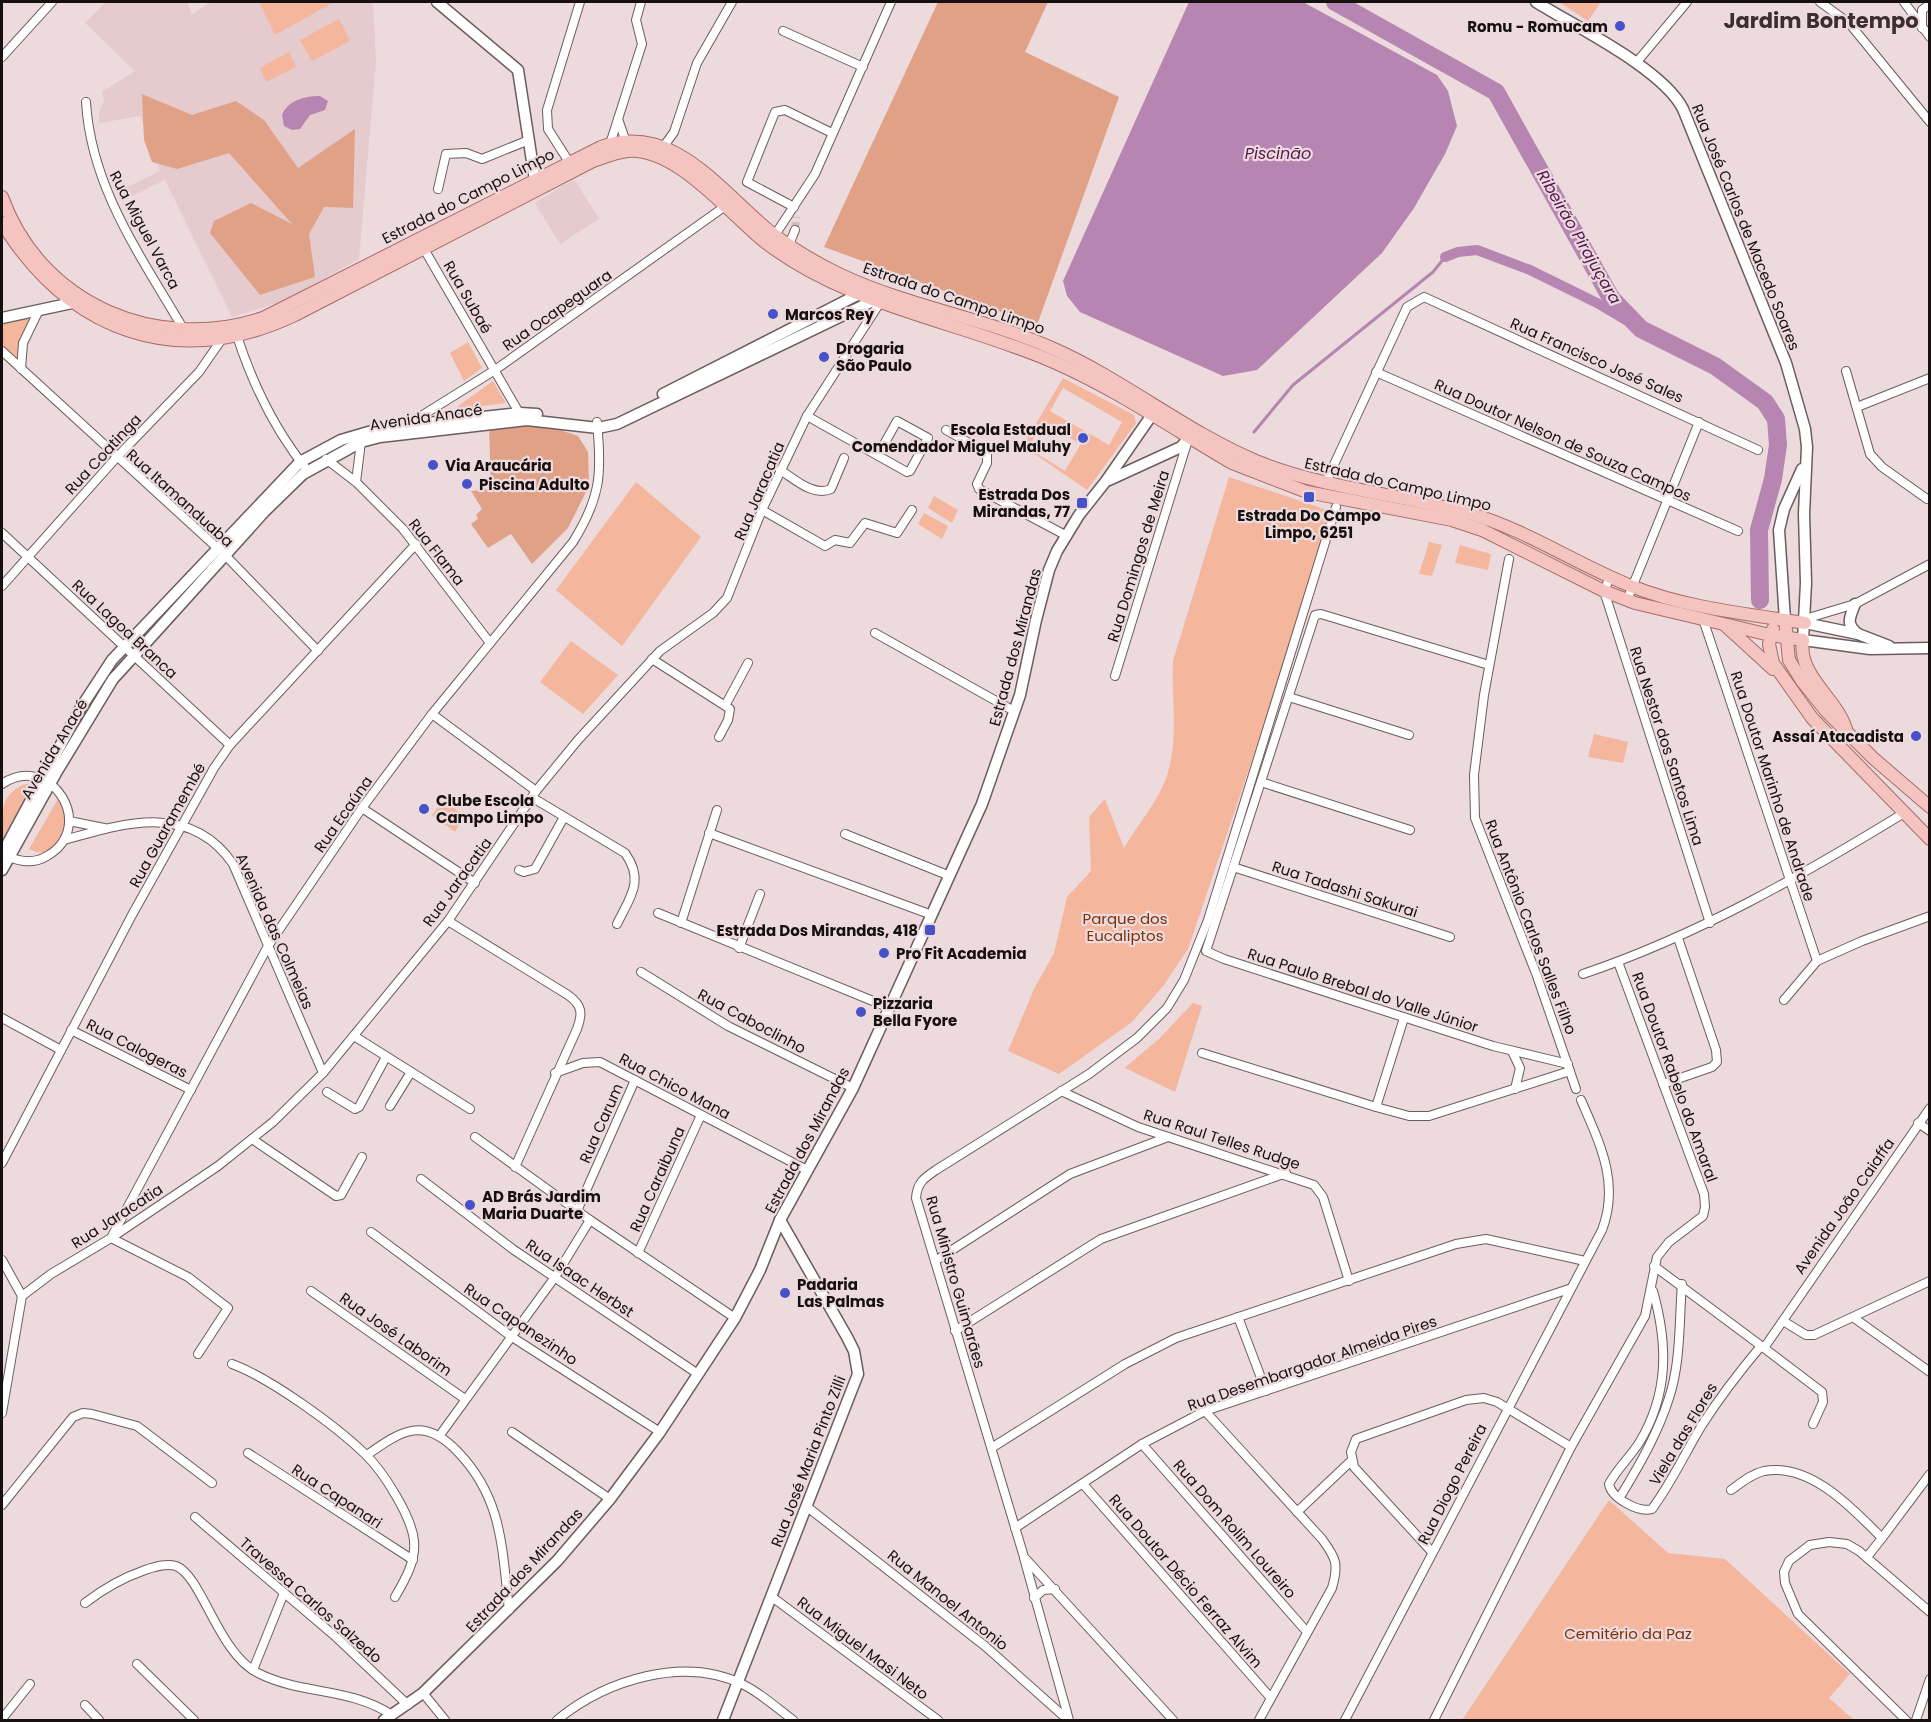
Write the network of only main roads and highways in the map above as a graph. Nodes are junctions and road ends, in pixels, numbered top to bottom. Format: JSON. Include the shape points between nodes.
{"nodes":[{"id":1,"x":536,"y":184,"type":"junction"},
{"id":2,"x":2,"y":197,"type":"edge"},
{"id":3,"x":2,"y":223,"type":"edge"},
{"id":4,"x":879,"y":295,"type":"junction"},
{"id":5,"x":1190,"y":437,"type":"junction"},
{"id":6,"x":1783,"y":620,"type":"junction"},
{"id":7,"x":1805,"y":621,"type":"road end"},
{"id":8,"x":1723,"y":624,"type":"junction"},
{"id":9,"x":1770,"y":635,"type":"junction"},
{"id":10,"x":1787,"y":638,"type":"junction"},
{"id":11,"x":1782,"y":677,"type":"junction"},
{"id":12,"x":1846,"y":729,"type":"junction"},
{"id":13,"x":1929,"y":807,"type":"edge"},
{"id":14,"x":1927,"y":836,"type":"edge"}],
"edges":[{"from":1,"to":2,"type":"main road","name":"Estrada do Campo Limpo","via":[[263,318],[241,325],[184,331],[130,321],[81,297],[36,256],[18,232]]},
{"from":1,"to":3,"type":"main road","name":"Estrada do Campo Limpo","via":[[424,249],[269,328],[222,339],[179,341],[115,327],[72,303],[40,276]]},
{"from":1,"to":4,"type":"main road","name":"Estrada do Campo Limpo","via":[[593,161],[631,151],[663,158],[675,163],[766,242],[798,264],[858,294]]},
{"from":1,"to":4,"type":"main road","name":"Estrada do Campo Limpo","via":[[568,162],[610,144],[664,146],[697,166],[731,200],[789,245]]},
{"from":4,"to":5,"type":"main road","name":"Estrada do Campo Limpo","via":[[1033,340],[1068,356]]},
{"from":5,"to":6,"type":"main road","name":"Estrada do Campo Limpo","via":[[1325,484],[1470,513],[1659,596]]},
{"from":5,"to":8,"type":"main road","name":"Estrada do Campo Limpo","via":[[1239,466],[1307,492],[1452,520],[1482,530],[1627,600]]},
{"from":6,"to":7,"type":"main road","name":"Estrada do Campo Limpo"},
{"from":6,"to":9,"type":"main road"},
{"from":6,"to":10,"type":"main road"},
{"from":8,"to":9,"type":"main road","name":"Estrada do Campo Limpo"},
{"from":8,"to":11,"type":"main road"},
{"from":9,"to":10,"type":"main road","name":"Estrada do Campo Limpo"},
{"from":9,"to":11,"type":"main road","via":[[1770,654]]},
{"from":10,"to":12,"type":"main road","via":[[1789,660],[1802,681]]},
{"from":10,"to":12,"type":"main road","name":"Estrada do Campo Limpo","via":[[1803,640],[1802,657],[1838,709]]},
{"from":11,"to":14,"type":"main road","via":[[1812,718]]},
{"from":12,"to":13,"type":"main road"}]}
